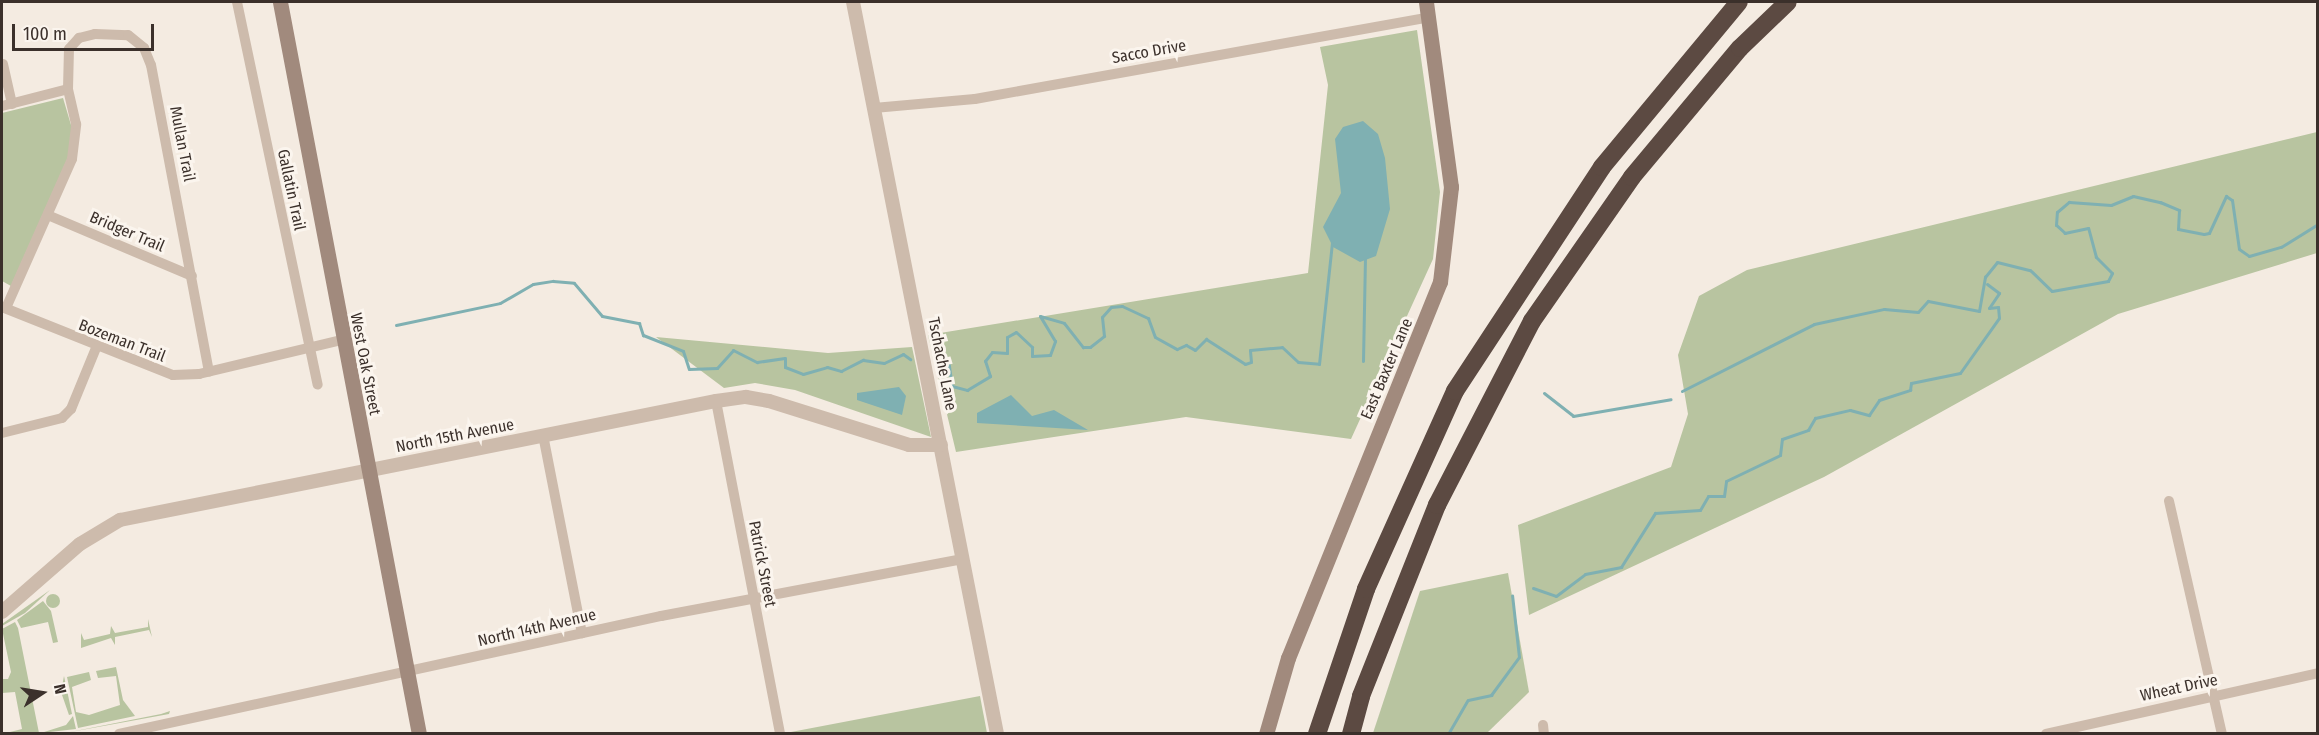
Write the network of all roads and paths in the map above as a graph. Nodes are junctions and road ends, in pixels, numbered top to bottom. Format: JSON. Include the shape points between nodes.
{"nodes":[{"id":1,"x":237,"y":2,"type":"edge"},
{"id":2,"x":280,"y":2,"type":"edge"},
{"id":3,"x":853,"y":2,"type":"edge"},
{"id":4,"x":1426,"y":2,"type":"edge"},
{"id":5,"x":1740,"y":2,"type":"edge"},
{"id":6,"x":1788,"y":2,"type":"edge"},
{"id":7,"x":1429,"y":17,"type":"junction"},
{"id":8,"x":3,"y":64,"type":"dead end"},
{"id":9,"x":68,"y":89,"type":"junction"},
{"id":10,"x":7,"y":105,"type":"edge"},
{"id":11,"x":874,"y":108,"type":"junction"},
{"id":12,"x":50,"y":216,"type":"junction"},
{"id":13,"x":192,"y":276,"type":"junction"},
{"id":14,"x":4,"y":307,"type":"edge"},
{"id":15,"x":342,"y":340,"type":"junction"},
{"id":16,"x":310,"y":346,"type":"junction"},
{"id":17,"x":96,"y":348,"type":"junction"},
{"id":18,"x":209,"y":372,"type":"junction"},
{"id":19,"x":318,"y":385,"type":"dead end"},
{"id":20,"x":716,"y":401,"type":"junction"},
{"id":21,"x":2,"y":433,"type":"edge"},
{"id":22,"x":543,"y":435,"type":"junction"},
{"id":23,"x":941,"y":445,"type":"junction"},
{"id":24,"x":368,"y":470,"type":"junction"},
{"id":25,"x":2169,"y":501,"type":"dead end"},
{"id":26,"x":963,"y":559,"type":"junction"},
{"id":27,"x":754,"y":599,"type":"junction"},
{"id":28,"x":2,"y":612,"type":"edge"},
{"id":29,"x":582,"y":633,"type":"junction"},
{"id":30,"x":408,"y":673,"type":"junction"},
{"id":31,"x":2318,"y":673,"type":"edge"},
{"id":32,"x":2213,"y":696,"type":"junction"},
{"id":33,"x":122,"y":733,"type":"edge"},
{"id":34,"x":419,"y":734,"type":"edge"},
{"id":35,"x":780,"y":734,"type":"edge"},
{"id":36,"x":997,"y":734,"type":"edge"},
{"id":37,"x":1266,"y":734,"type":"edge"},
{"id":38,"x":1317,"y":734,"type":"edge"},
{"id":39,"x":1351,"y":734,"type":"edge"},
{"id":40,"x":2046,"y":734,"type":"edge"},
{"id":41,"x":2222,"y":734,"type":"edge"}],
"edges":[{"from":1,"to":16,"type":"street","name":"Gallatin Trail"},
{"from":2,"to":15,"type":"main road","name":"West Oak Street"},
{"from":3,"to":11,"type":"street","name":"Tschache Lane"},
{"from":4,"to":7,"type":"main road","name":"East Baxter Lane"},
{"from":5,"to":38,"type":"highway","via":[[1602,167],[1455,391],[1366,589]]},
{"from":6,"to":39,"type":"highway","via":[[1740,48],[1632,177],[1532,321],[1437,505],[1361,696]]},
{"from":7,"to":11,"type":"street","name":"Sacco Drive","via":[[975,99]]},
{"from":7,"to":37,"type":"main road","name":"East Baxter Lane","via":[[1450,187],[1440,282],[1288,658]]},
{"from":8,"to":10,"type":"street"},
{"from":9,"to":10,"type":"street"},
{"from":9,"to":12,"type":"street","name":"Mullan Trail","via":[[76,139]]},
{"from":9,"to":13,"type":"street","name":"Mullan Trail","via":[[69,49],[79,38],[118,33],[144,48]]},
{"from":11,"to":23,"type":"street","name":"Tschache Lane"},
{"from":12,"to":13,"type":"street","name":"Bridger Trail"},
{"from":12,"to":14,"type":"street","name":"Mullan Trail"},
{"from":13,"to":18,"type":"street","name":"Mullan Trail"},
{"from":14,"to":17,"type":"street","name":"Bozeman Trail"},
{"from":15,"to":16,"type":"street","name":"Bozeman Trail"},
{"from":15,"to":24,"type":"main road","name":"West Oak Street"},
{"from":16,"to":18,"type":"street","name":"Bozeman Trail"},
{"from":16,"to":19,"type":"street","name":"Gallatin Trail"},
{"from":17,"to":18,"type":"street","name":"Bozeman Trail","via":[[156,372]]},
{"from":17,"to":21,"type":"street","via":[[71,408],[62,417]]},
{"from":20,"to":22,"type":"street","name":"North 15th Avenue"},
{"from":20,"to":23,"type":"street","name":"North 15th Avenue","via":[[746,397],[769,401],[909,445]]},
{"from":20,"to":27,"type":"street","name":"Patrick Street"},
{"from":22,"to":24,"type":"street","name":"North 15th Avenue"},
{"from":22,"to":29,"type":"street"},
{"from":23,"to":26,"type":"street","name":"Tschache Lane"},
{"from":24,"to":28,"type":"street","name":"North 15th Avenue","via":[[120,520],[80,544]]},
{"from":24,"to":30,"type":"main road","name":"West Oak Street"},
{"from":25,"to":32,"type":"street"},
{"from":26,"to":27,"type":"street","name":"North 14th Avenue"},
{"from":26,"to":36,"type":"street","name":"Tschache Lane"},
{"from":27,"to":29,"type":"street","name":"North 14th Avenue"},
{"from":27,"to":35,"type":"street","name":"Patrick Street"},
{"from":29,"to":30,"type":"street","name":"North 14th Avenue"},
{"from":30,"to":33,"type":"street","name":"North 14th Avenue"},
{"from":30,"to":34,"type":"main road","name":"West Oak Street"},
{"from":31,"to":32,"type":"street","name":"Wheat Drive"},
{"from":32,"to":40,"type":"street","name":"Wheat Drive"},
{"from":32,"to":41,"type":"street"}]}
